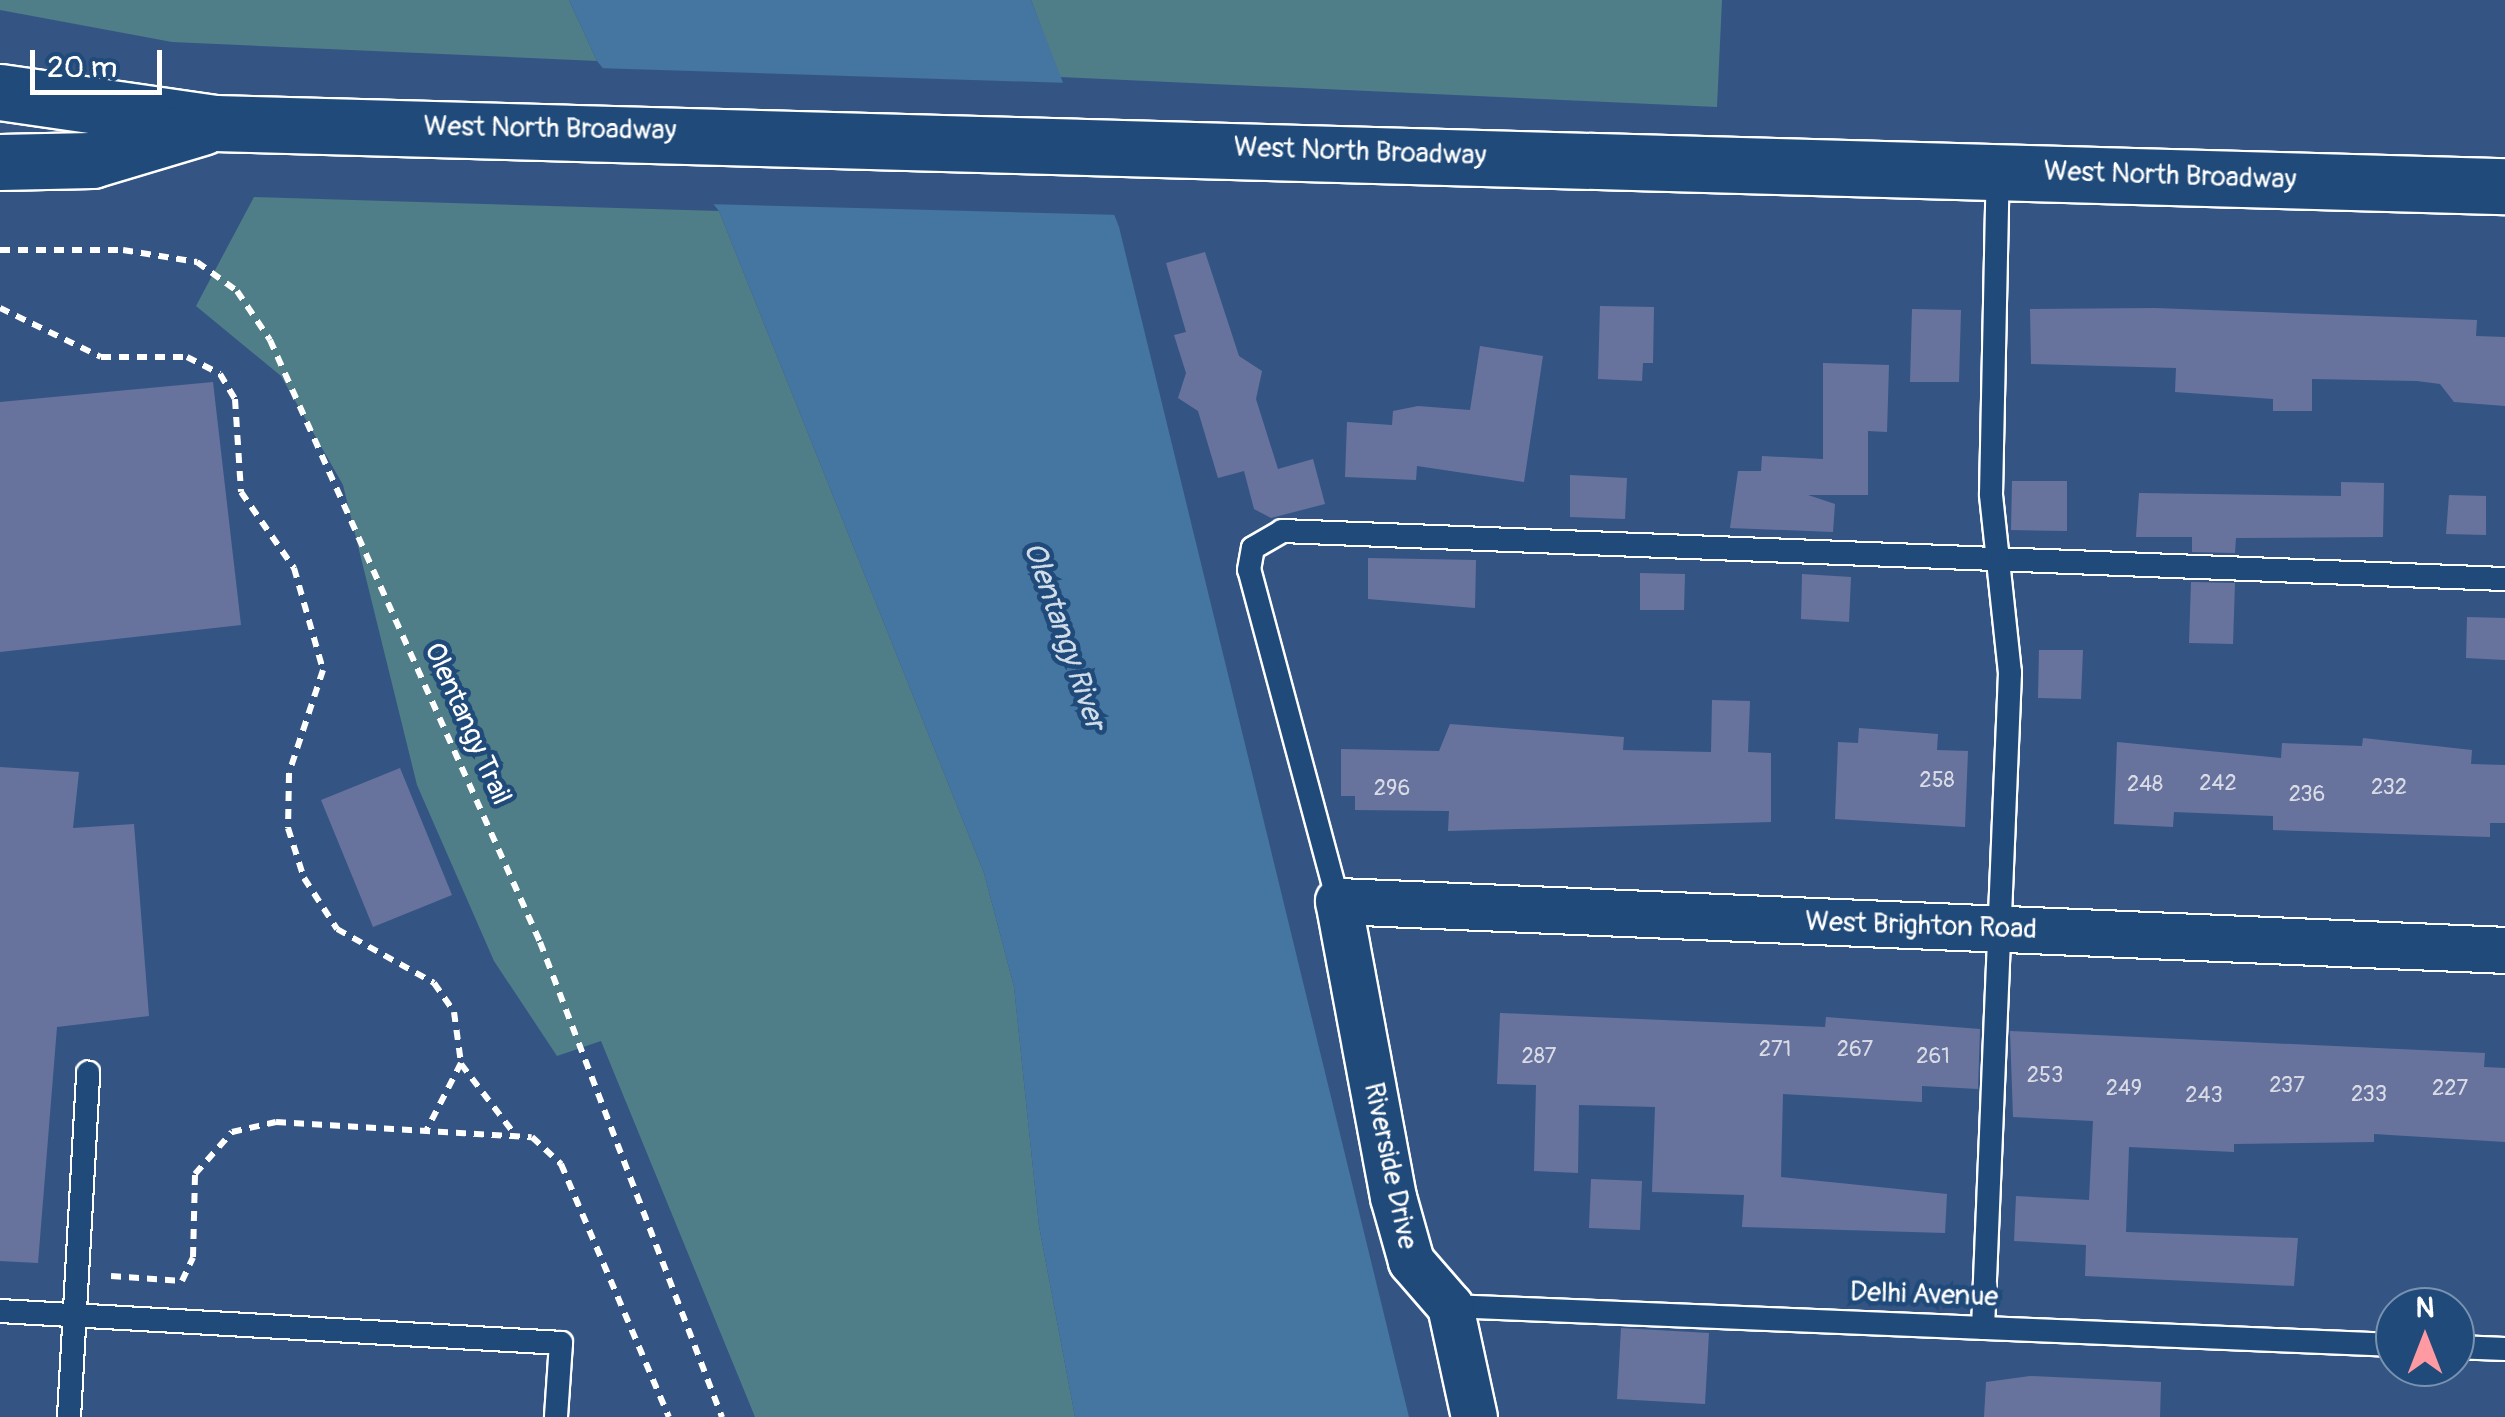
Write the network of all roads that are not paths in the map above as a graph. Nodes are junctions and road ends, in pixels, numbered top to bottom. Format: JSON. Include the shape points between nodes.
{"nodes":[{"id":1,"x":0,"y":92,"type":"edge"},
{"id":2,"x":215,"y":124,"type":"junction"},
{"id":3,"x":0,"y":162,"type":"edge"},
{"id":4,"x":1998,"y":172,"type":"junction"},
{"id":5,"x":2505,"y":186,"type":"edge"},
{"id":6,"x":1996,"y":558,"type":"junction"},
{"id":7,"x":2505,"y":580,"type":"edge"},
{"id":8,"x":1338,"y":901,"type":"junction"},
{"id":9,"x":1999,"y":928,"type":"junction"},
{"id":10,"x":2505,"y":950,"type":"edge"},
{"id":11,"x":88,"y":1073,"type":"dead end"},
{"id":12,"x":1450,"y":1306,"type":"junction"},
{"id":13,"x":0,"y":1311,"type":"edge"},
{"id":14,"x":74,"y":1315,"type":"junction"},
{"id":15,"x":1983,"y":1328,"type":"junction"},
{"id":16,"x":2375,"y":1343,"type":"edge"},
{"id":17,"x":2475,"y":1348,"type":"edge"},
{"id":18,"x":2505,"y":1349,"type":"edge"},
{"id":19,"x":69,"y":1417,"type":"edge"},
{"id":20,"x":556,"y":1417,"type":"edge"},
{"id":21,"x":1474,"y":1417,"type":"edge"}],
"edges":[{"from":1,"to":2,"type":"main road","name":"West North Broadway"},
{"from":2,"to":3,"type":"main road","name":"West North Broadway","via":[[92,160]]},
{"from":2,"to":4,"type":"main road","name":"West North Broadway"},
{"from":4,"to":5,"type":"main road","name":"West North Broadway"},
{"from":4,"to":6,"type":"lane"},
{"from":6,"to":7,"type":"lane"},
{"from":6,"to":8,"type":"lane","via":[[1270,534],[1253,548],[1249,570]]},
{"from":6,"to":9,"type":"lane","via":[[2010,673]]},
{"from":8,"to":9,"type":"street","name":"West Brighton Road"},
{"from":8,"to":12,"type":"street","name":"Riverside Drive","via":[[1393,1197],[1411,1261]]},
{"from":9,"to":10,"type":"street","name":"West Brighton Road"},
{"from":9,"to":15,"type":"lane"},
{"from":11,"to":14,"type":"lane"},
{"from":12,"to":15,"type":"lane","name":"Delhi Avenue"},
{"from":12,"to":21,"type":"street","name":"Riverside Drive"},
{"from":13,"to":14,"type":"lane"},
{"from":14,"to":19,"type":"lane"},
{"from":14,"to":20,"type":"lane","via":[[561,1343]]},
{"from":15,"to":16,"type":"lane","name":"Delhi Avenue"},
{"from":17,"to":18,"type":"lane"}]}
